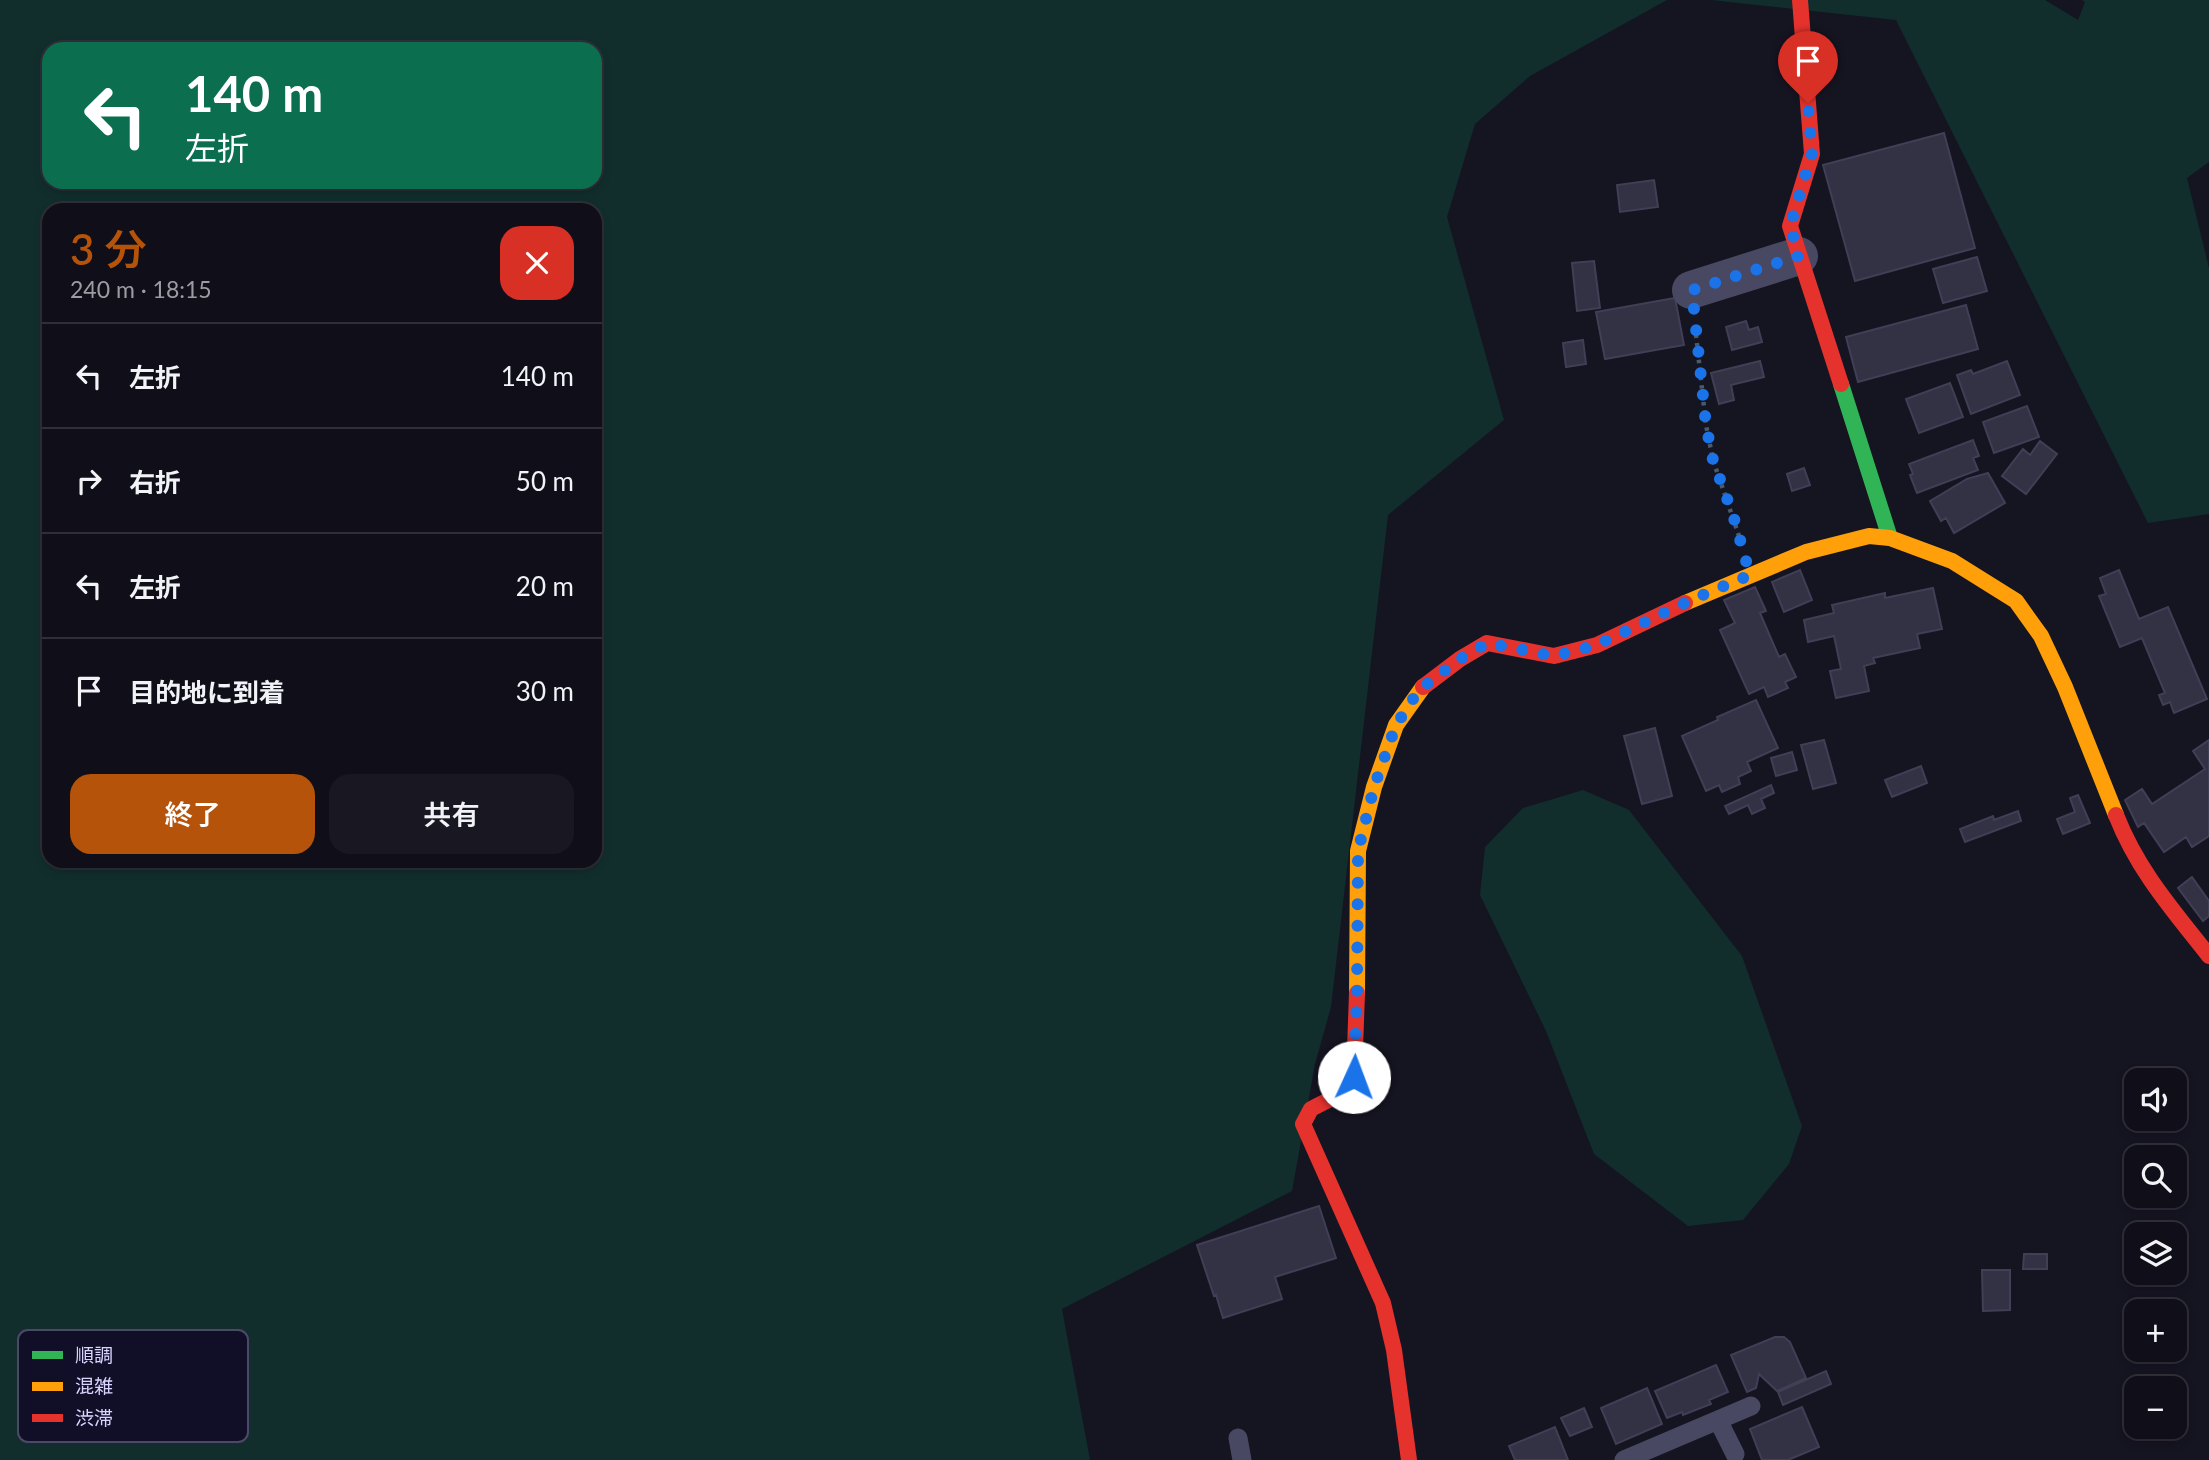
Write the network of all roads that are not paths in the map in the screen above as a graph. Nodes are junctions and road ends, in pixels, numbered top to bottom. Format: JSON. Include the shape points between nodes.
{"nodes":[{"id":1,"x":1800,"y":0,"type":"edge"},
{"id":2,"x":1799,"y":256,"type":"junction"},
{"id":3,"x":1692,"y":290,"type":"road end"},
{"id":4,"x":1890,"y":538,"type":"junction"},
{"id":5,"x":2209,"y":956,"type":"edge"},
{"id":6,"x":1751,"y":1406,"type":"dead end"},
{"id":7,"x":1718,"y":1420,"type":"junction"},
{"id":8,"x":1238,"y":1438,"type":"dead end"},
{"id":9,"x":1735,"y":1454,"type":"dead end"},
{"id":10,"x":1242,"y":1460,"type":"edge"},
{"id":11,"x":1409,"y":1460,"type":"edge"},
{"id":12,"x":1624,"y":1460,"type":"edge"}],
"edges":[{"from":1,"to":2,"type":"street","via":[[1812,154],[1790,226]]},
{"from":2,"to":3,"type":"street"},
{"from":2,"to":4,"type":"street"},
{"from":4,"to":5,"type":"street","via":[[1952,561],[2017,601],[2041,636],[2065,687],[2127,844],[2149,881]]},
{"from":4,"to":11,"type":"street","via":[[1869,536],[1818,548],[1597,645],[1554,656],[1487,643],[1419,690],[1396,725],[1358,851],[1354,1077],[1342,1093],[1311,1109],[1303,1124],[1383,1303]]},
{"from":6,"to":7,"type":"lane"},
{"from":7,"to":9,"type":"lane"},
{"from":7,"to":12,"type":"lane"},
{"from":8,"to":10,"type":"lane"}]}
